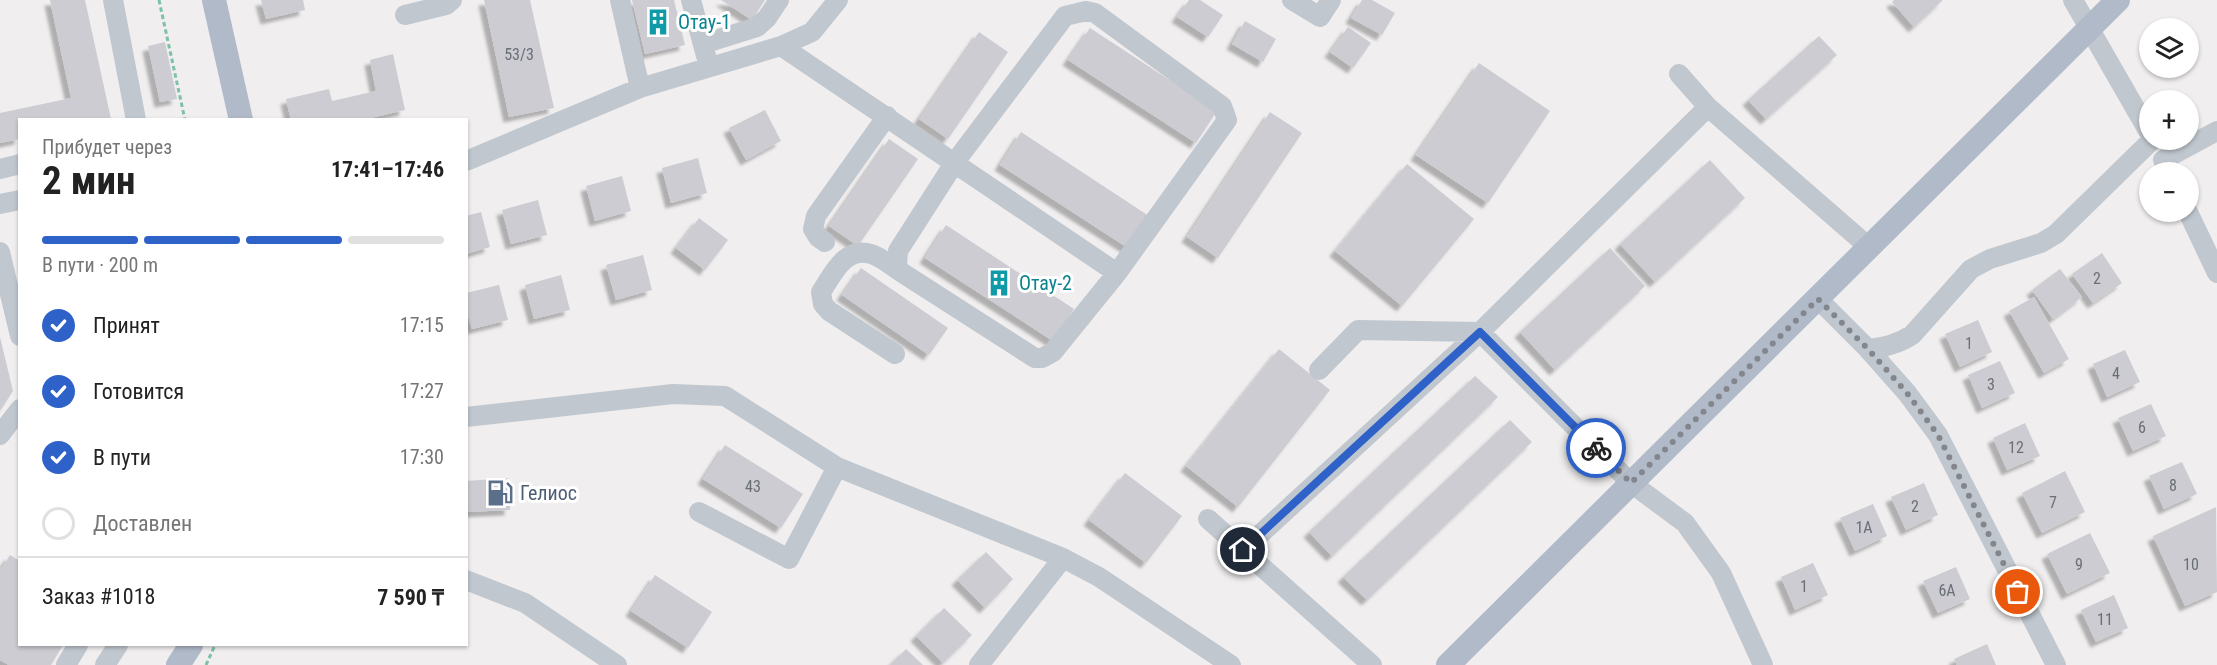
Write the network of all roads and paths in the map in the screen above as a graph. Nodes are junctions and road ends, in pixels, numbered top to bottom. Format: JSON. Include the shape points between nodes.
{"nodes":[{"id":1,"x":113,"y":0,"type":"edge"},
{"id":2,"x":159,"y":0,"type":"edge"},
{"id":3,"x":214,"y":0,"type":"edge"},
{"id":4,"x":452,"y":0,"type":"edge"},
{"id":5,"x":620,"y":0,"type":"edge"},
{"id":6,"x":780,"y":0,"type":"edge"},
{"id":7,"x":838,"y":0,"type":"edge"},
{"id":8,"x":1292,"y":0,"type":"edge"},
{"id":9,"x":1331,"y":0,"type":"edge"},
{"id":10,"x":2073,"y":0,"type":"edge"},
{"id":11,"x":2118,"y":0,"type":"edge"},
{"id":12,"x":691,"y":1,"type":"edge"},
{"id":13,"x":405,"y":15,"type":"dead end"},
{"id":14,"x":2088,"y":29,"type":"junction"},
{"id":15,"x":703,"y":44,"type":"junction"},
{"id":16,"x":781,"y":46,"type":"junction"},
{"id":17,"x":709,"y":67,"type":"junction"},
{"id":18,"x":1679,"y":74,"type":"dead end"},
{"id":19,"x":640,"y":88,"type":"junction"},
{"id":20,"x":1708,"y":108,"type":"junction"},
{"id":21,"x":2139,"y":115,"type":"edge"},
{"id":22,"x":887,"y":116,"type":"junction"},
{"id":23,"x":136,"y":118,"type":"edge"},
{"id":24,"x":185,"y":118,"type":"edge"},
{"id":25,"x":242,"y":118,"type":"edge"},
{"id":26,"x":2217,"y":131,"type":"edge"},
{"id":27,"x":2143,"y":150,"type":"edge"},
{"id":28,"x":468,"y":160,"type":"edge"},
{"id":29,"x":956,"y":162,"type":"junction"},
{"id":30,"x":2173,"y":162,"type":"edge"},
{"id":31,"x":18,"y":164,"type":"edge"},
{"id":32,"x":0,"y":169,"type":"edge"},
{"id":33,"x":18,"y":200,"type":"edge"},
{"id":34,"x":0,"y":204,"type":"edge"},
{"id":35,"x":2193,"y":222,"type":"edge"},
{"id":36,"x":825,"y":242,"type":"dead end"},
{"id":37,"x":1870,"y":248,"type":"junction"},
{"id":38,"x":0,"y":252,"type":"edge"},
{"id":39,"x":901,"y":272,"type":"junction"},
{"id":40,"x":1117,"y":273,"type":"junction"},
{"id":41,"x":2217,"y":273,"type":"edge"},
{"id":42,"x":1818,"y":299,"type":"junction"},
{"id":43,"x":18,"y":328,"type":"edge"},
{"id":44,"x":1480,"y":332,"type":"junction"},
{"id":45,"x":1868,"y":349,"type":"junction"},
{"id":46,"x":895,"y":354,"type":"dead end"},
{"id":47,"x":1319,"y":370,"type":"dead end"},
{"id":48,"x":18,"y":412,"type":"edge"},
{"id":49,"x":468,"y":417,"type":"edge"},
{"id":50,"x":0,"y":435,"type":"edge"},
{"id":51,"x":837,"y":467,"type":"junction"},
{"id":52,"x":1631,"y":483,"type":"junction"},
{"id":53,"x":699,"y":512,"type":"dead end"},
{"id":54,"x":1208,"y":519,"type":"dead end"},
{"id":55,"x":1243,"y":550,"type":"junction"},
{"id":56,"x":1063,"y":558,"type":"junction"},
{"id":57,"x":468,"y":581,"type":"edge"},
{"id":58,"x":77,"y":646,"type":"edge"},
{"id":59,"x":117,"y":646,"type":"edge"},
{"id":60,"x":190,"y":646,"type":"edge"},
{"id":61,"x":215,"y":646,"type":"edge"},
{"id":62,"x":66,"y":665,"type":"edge"},
{"id":63,"x":105,"y":665,"type":"edge"},
{"id":64,"x":178,"y":665,"type":"edge"},
{"id":65,"x":206,"y":665,"type":"edge"},
{"id":66,"x":617,"y":665,"type":"edge"},
{"id":67,"x":979,"y":665,"type":"edge"},
{"id":68,"x":1231,"y":665,"type":"edge"},
{"id":69,"x":1372,"y":665,"type":"edge"},
{"id":70,"x":1449,"y":665,"type":"edge"},
{"id":71,"x":1763,"y":665,"type":"edge"},
{"id":72,"x":2056,"y":665,"type":"edge"}],
"edges":[{"from":1,"to":23,"type":"street"},
{"from":2,"to":24,"type":"path"},
{"from":3,"to":25,"type":"main road"},
{"from":4,"to":13,"type":"street","via":[[446,6]]},
{"from":5,"to":19,"type":"street"},
{"from":6,"to":15,"type":"street","via":[[757,27]]},
{"from":7,"to":16,"type":"street","via":[[812,32]]},
{"from":8,"to":9,"type":"street","via":[[1320,17]]},
{"from":10,"to":14,"type":"street"},
{"from":11,"to":14,"type":"main road"},
{"from":12,"to":15,"type":"street"},
{"from":14,"to":21,"type":"street"},
{"from":14,"to":37,"type":"main road"},
{"from":15,"to":17,"type":"street"},
{"from":16,"to":17,"type":"street"},
{"from":16,"to":22,"type":"street"},
{"from":17,"to":19,"type":"street"},
{"from":18,"to":20,"type":"street"},
{"from":19,"to":28,"type":"street"},
{"from":20,"to":37,"type":"street"},
{"from":20,"to":44,"type":"street"},
{"from":22,"to":29,"type":"street"},
{"from":22,"to":36,"type":"street","via":[[816,216],[813,229]]},
{"from":26,"to":30,"type":"street"},
{"from":27,"to":45,"type":"street","via":[[2056,234],[1971,269],[1912,335],[1895,344]]},
{"from":29,"to":39,"type":"street","via":[[898,251],[897,266]]},
{"from":29,"to":40,"type":"street"},
{"from":29,"to":40,"type":"street","via":[[1065,16],[1095,13],[1222,106],[1227,120]]},
{"from":31,"to":32,"type":"street"},
{"from":33,"to":34,"type":"street"},
{"from":35,"to":41,"type":"street"},
{"from":37,"to":42,"type":"main road"},
{"from":38,"to":43,"type":"street"},
{"from":39,"to":40,"type":"street","via":[[1035,358],[1053,352]]},
{"from":39,"to":46,"type":"street","via":[[871,254],[856,254],[844,258],[821,292],[829,311]]},
{"from":42,"to":45,"type":"street"},
{"from":42,"to":52,"type":"main road"},
{"from":44,"to":47,"type":"street","via":[[1358,330]]},
{"from":44,"to":52,"type":"street"},
{"from":44,"to":55,"type":"street"},
{"from":45,"to":72,"type":"street","via":[[1938,435]]},
{"from":48,"to":50,"type":"street"},
{"from":49,"to":51,"type":"street","via":[[673,394],[724,396]]},
{"from":51,"to":53,"type":"street","via":[[789,559]]},
{"from":51,"to":56,"type":"street"},
{"from":52,"to":70,"type":"main road"},
{"from":52,"to":71,"type":"street","via":[[1691,531],[1721,573]]},
{"from":54,"to":55,"type":"street"},
{"from":55,"to":69,"type":"street"},
{"from":56,"to":67,"type":"street"},
{"from":56,"to":68,"type":"street","via":[[1099,577]]},
{"from":57,"to":66,"type":"street","via":[[525,603]]},
{"from":58,"to":62,"type":"street"},
{"from":59,"to":63,"type":"street"},
{"from":60,"to":64,"type":"main road"},
{"from":61,"to":65,"type":"path"}]}
